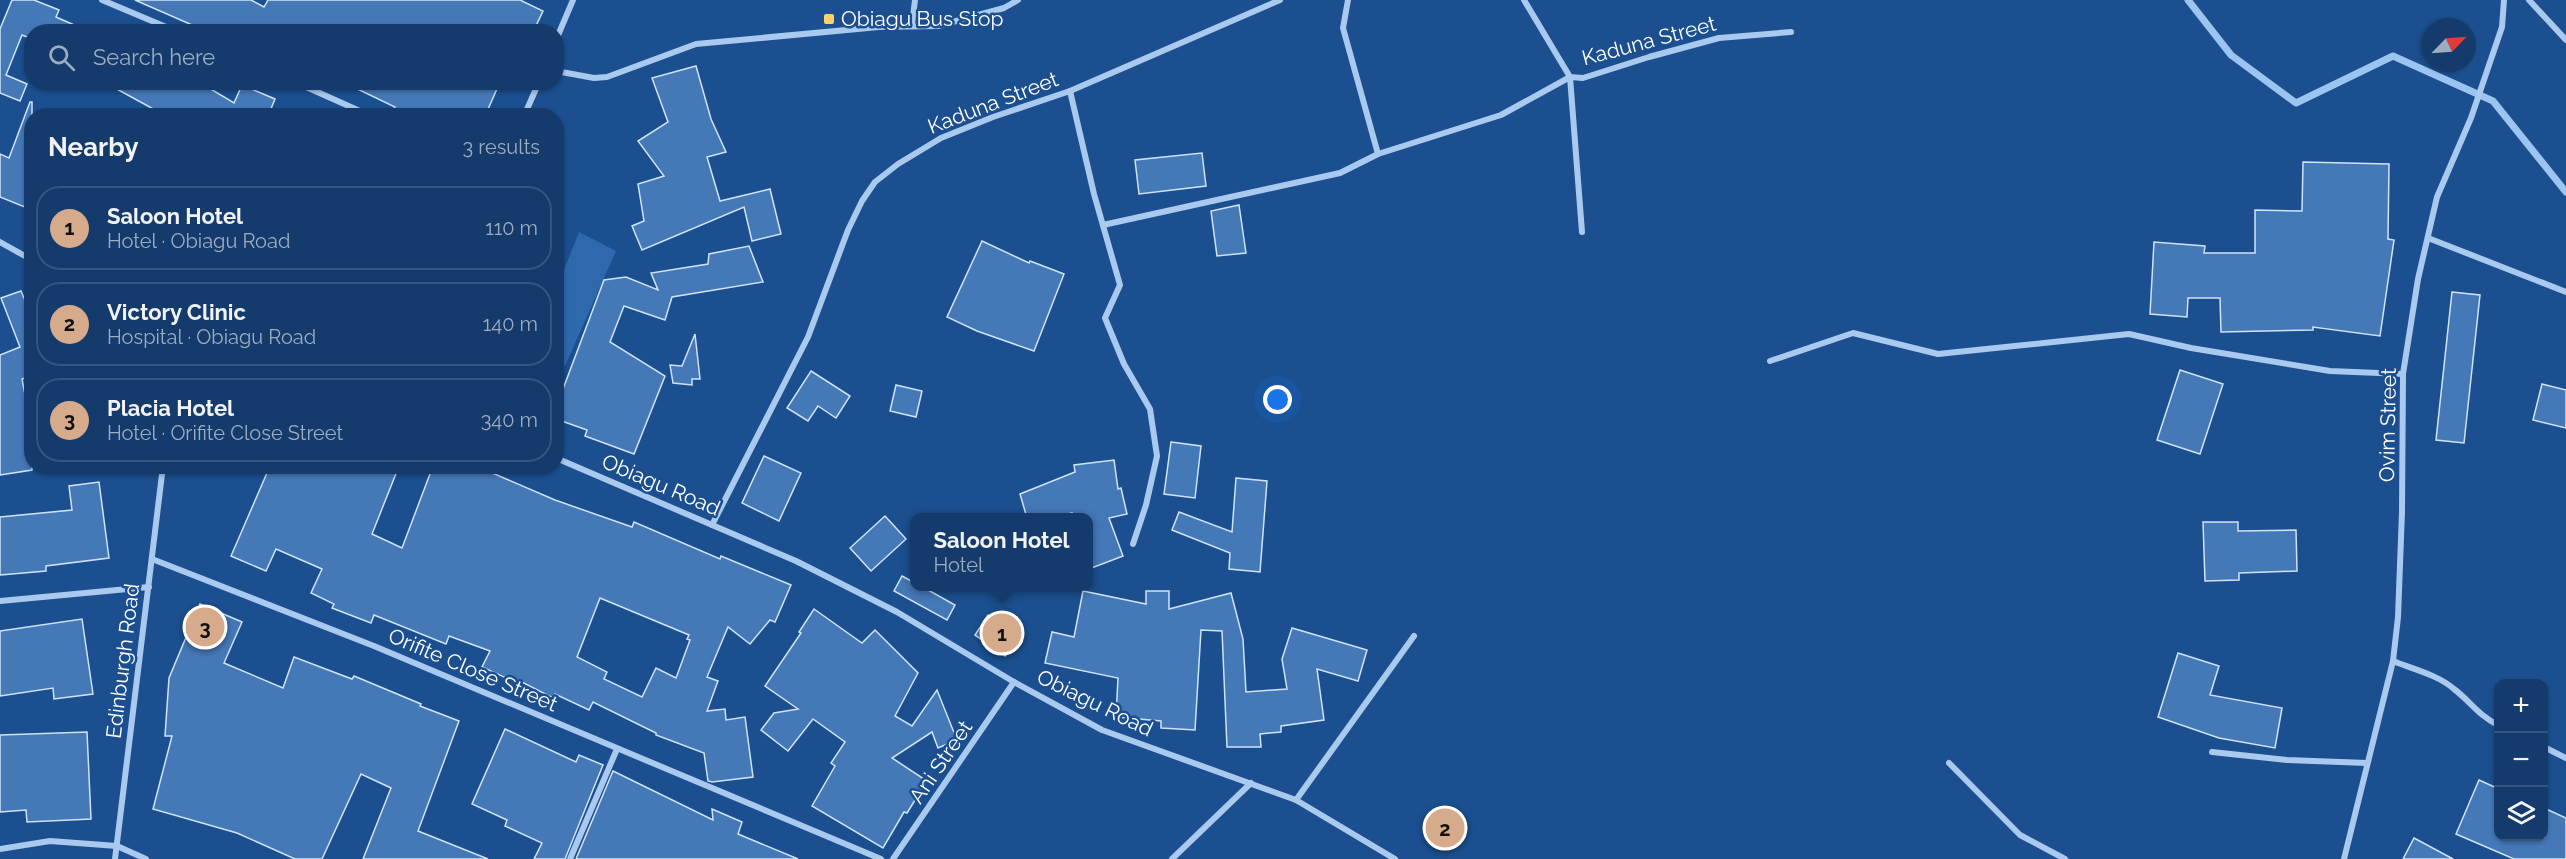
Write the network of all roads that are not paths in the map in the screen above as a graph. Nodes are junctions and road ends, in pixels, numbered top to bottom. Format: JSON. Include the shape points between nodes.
{"nodes":[{"id":1,"x":102,"y":0,"type":"edge"},
{"id":2,"x":573,"y":0,"type":"edge"},
{"id":3,"x":915,"y":0,"type":"edge"},
{"id":4,"x":1018,"y":0,"type":"edge"},
{"id":5,"x":1280,"y":0,"type":"edge"},
{"id":6,"x":1348,"y":0,"type":"edge"},
{"id":7,"x":1524,"y":0,"type":"edge"},
{"id":8,"x":2504,"y":0,"type":"edge"},
{"id":9,"x":2529,"y":0,"type":"edge"},
{"id":10,"x":159,"y":24,"type":"edge"},
{"id":11,"x":563,"y":24,"type":"edge"},
{"id":12,"x":912,"y":25,"type":"junction"},
{"id":13,"x":1791,"y":32,"type":"dead end"},
{"id":14,"x":2566,"y":40,"type":"edge"},
{"id":15,"x":564,"y":72,"type":"edge"},
{"id":16,"x":1570,"y":77,"type":"junction"},
{"id":17,"x":313,"y":90,"type":"edge"},
{"id":18,"x":536,"y":90,"type":"edge"},
{"id":19,"x":1070,"y":91,"type":"junction"},
{"id":20,"x":353,"y":108,"type":"edge"},
{"id":21,"x":528,"y":108,"type":"edge"},
{"id":22,"x":1378,"y":154,"type":"junction"},
{"id":23,"x":1103,"y":225,"type":"junction"},
{"id":24,"x":1582,"y":232,"type":"dead end"},
{"id":25,"x":2428,"y":238,"type":"junction"},
{"id":26,"x":0,"y":242,"type":"edge"},
{"id":27,"x":24,"y":256,"type":"edge"},
{"id":28,"x":2566,"y":292,"type":"edge"},
{"id":29,"x":1770,"y":361,"type":"dead end"},
{"id":30,"x":2403,"y":374,"type":"junction"},
{"id":31,"x":564,"y":461,"type":"edge"},
{"id":32,"x":162,"y":474,"type":"edge"},
{"id":33,"x":712,"y":525,"type":"junction"},
{"id":34,"x":1133,"y":544,"type":"dead end"},
{"id":35,"x":152,"y":559,"type":"junction"},
{"id":36,"x":149,"y":587,"type":"junction"},
{"id":37,"x":0,"y":601,"type":"edge"},
{"id":38,"x":1414,"y":636,"type":"dead end"},
{"id":39,"x":2393,"y":661,"type":"junction"},
{"id":40,"x":1014,"y":682,"type":"junction"},
{"id":41,"x":2494,"y":722,"type":"edge"},
{"id":42,"x":617,"y":749,"type":"junction"},
{"id":43,"x":2548,"y":749,"type":"edge"},
{"id":44,"x":2212,"y":752,"type":"dead end"},
{"id":45,"x":2566,"y":758,"type":"edge"},
{"id":46,"x":1949,"y":763,"type":"dead end"},
{"id":47,"x":2367,"y":763,"type":"junction"},
{"id":48,"x":1251,"y":783,"type":"junction"},
{"id":49,"x":1296,"y":800,"type":"junction"},
{"id":50,"x":117,"y":846,"type":"junction"},
{"id":51,"x":0,"y":849,"type":"edge"},
{"id":52,"x":115,"y":859,"type":"edge"},
{"id":53,"x":146,"y":859,"type":"edge"},
{"id":54,"x":570,"y":859,"type":"edge"},
{"id":55,"x":881,"y":859,"type":"edge"},
{"id":56,"x":893,"y":859,"type":"edge"},
{"id":57,"x":1172,"y":859,"type":"edge"},
{"id":58,"x":1395,"y":859,"type":"edge"},
{"id":59,"x":2065,"y":859,"type":"edge"},
{"id":60,"x":2344,"y":859,"type":"edge"}],
"edges":[{"from":1,"to":10,"type":"street"},
{"from":2,"to":11,"type":"street"},
{"from":3,"to":12,"type":"street"},
{"from":4,"to":12,"type":"street","via":[[1004,8],[938,26]]},
{"from":5,"to":19,"type":"street","name":"Kaduna Street"},
{"from":6,"to":22,"type":"street","via":[[1343,28]]},
{"from":7,"to":16,"type":"street","name":"Kaduna Street"},
{"from":8,"to":25,"type":"street","name":"Ovim Street","via":[[2502,27],[2437,197]]},
{"from":9,"to":14,"type":"street"},
{"from":12,"to":15,"type":"street","via":[[696,44],[607,77]]},
{"from":13,"to":16,"type":"street","name":"Kaduna Street","via":[[1719,38],[1583,78]]},
{"from":16,"to":22,"type":"street","via":[[1501,115]]},
{"from":16,"to":24,"type":"street"},
{"from":17,"to":20,"type":"street"},
{"from":18,"to":21,"type":"street"},
{"from":19,"to":23,"type":"street"},
{"from":19,"to":33,"type":"street","name":"Kaduna Street","via":[[941,138],[875,182],[848,230],[808,337]]},
{"from":22,"to":23,"type":"street","via":[[1340,173]]},
{"from":23,"to":34,"type":"street","via":[[1120,285],[1106,318],[1124,364],[1150,409],[1157,456]]},
{"from":25,"to":28,"type":"street"},
{"from":25,"to":30,"type":"street","name":"Ovim Street"},
{"from":26,"to":27,"type":"street"},
{"from":29,"to":30,"type":"street","via":[[1853,333],[1938,354],[2129,334],[2331,371]]},
{"from":30,"to":39,"type":"street","name":"Ovim Street","via":[[2402,512]]},
{"from":31,"to":33,"type":"street","name":"Obiagu Road"},
{"from":32,"to":35,"type":"street","name":"Edinburgh Road"},
{"from":33,"to":40,"type":"street","name":"Obiagu Road","via":[[796,561],[897,612]]},
{"from":35,"to":36,"type":"street","name":"Edinburgh Road"},
{"from":35,"to":42,"type":"street","name":"Orifite Close Street","via":[[374,646]]},
{"from":36,"to":37,"type":"street"},
{"from":36,"to":50,"type":"street","name":"Edinburgh Road"},
{"from":38,"to":49,"type":"street"},
{"from":39,"to":41,"type":"street","via":[[2441,681],[2478,714]]},
{"from":39,"to":47,"type":"street","name":"Ovim Street"},
{"from":40,"to":48,"type":"street","name":"Obiagu Road","via":[[1102,730]]},
{"from":40,"to":56,"type":"street","name":"Ani Street"},
{"from":42,"to":54,"type":"street"},
{"from":42,"to":55,"type":"street","name":"Orifite Close Street"},
{"from":43,"to":45,"type":"street"},
{"from":44,"to":47,"type":"street"},
{"from":46,"to":59,"type":"street","via":[[2020,834]]},
{"from":47,"to":60,"type":"street","name":"Ovim Street"},
{"from":48,"to":49,"type":"street","name":"Obiagu Road"},
{"from":48,"to":57,"type":"street"},
{"from":49,"to":58,"type":"street","name":"Obiagu Road"},
{"from":50,"to":51,"type":"street","via":[[50,841]]},
{"from":50,"to":52,"type":"street","name":"Edinburgh Road"},
{"from":50,"to":53,"type":"street"}]}
